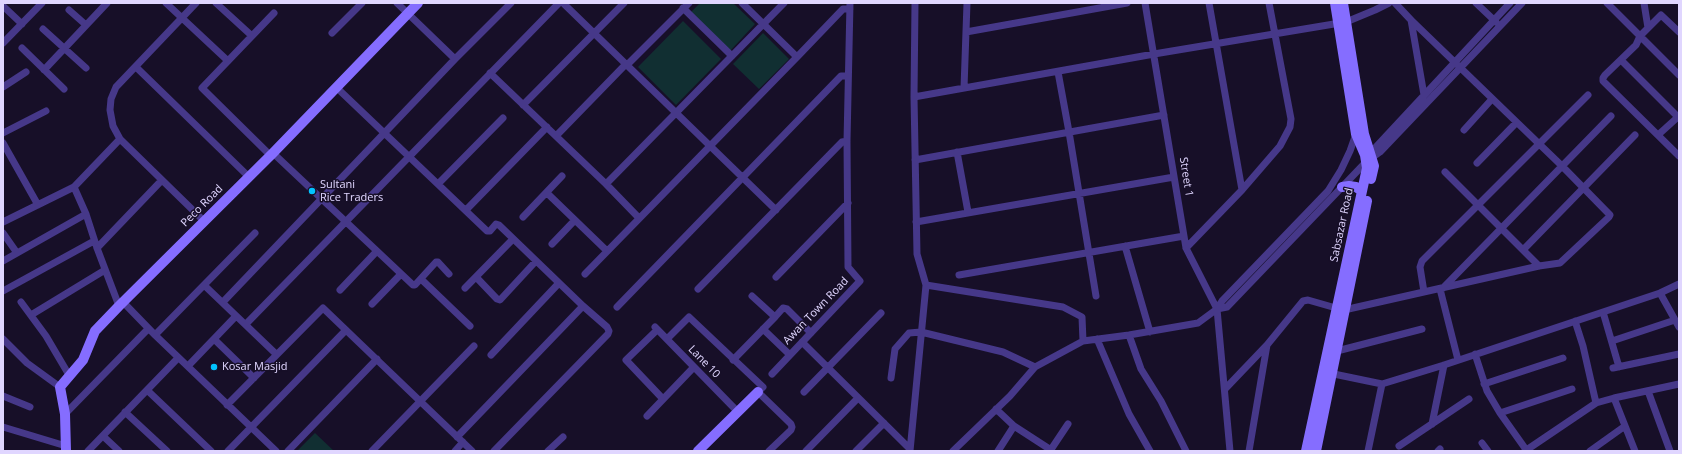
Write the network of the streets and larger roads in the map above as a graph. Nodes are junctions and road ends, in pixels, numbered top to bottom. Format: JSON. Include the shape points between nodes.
{"nodes":[{"id":1,"x":42,"y":3,"type":"edge"},
{"id":2,"x":107,"y":3,"type":"edge"},
{"id":3,"x":166,"y":3,"type":"edge"},
{"id":4,"x":196,"y":3,"type":"edge"},
{"id":5,"x":216,"y":3,"type":"edge"},
{"id":6,"x":362,"y":3,"type":"edge"},
{"id":7,"x":397,"y":3,"type":"edge"},
{"id":8,"x":418,"y":3,"type":"edge"},
{"id":9,"x":511,"y":3,"type":"edge"},
{"id":10,"x":559,"y":3,"type":"edge"},
{"id":11,"x":563,"y":3,"type":"edge"},
{"id":12,"x":624,"y":3,"type":"edge"},
{"id":13,"x":742,"y":3,"type":"edge"},
{"id":14,"x":784,"y":3,"type":"edge"},
{"id":15,"x":915,"y":3,"type":"edge"},
{"id":16,"x":967,"y":3,"type":"edge"},
{"id":17,"x":1127,"y":3,"type":"edge"},
{"id":18,"x":1145,"y":3,"type":"edge"},
{"id":19,"x":1209,"y":3,"type":"edge"},
{"id":20,"x":1269,"y":3,"type":"edge"},
{"id":21,"x":1335,"y":3,"type":"edge"},
{"id":22,"x":1343,"y":3,"type":"edge"},
{"id":23,"x":1389,"y":3,"type":"edge"},
{"id":24,"x":1395,"y":3,"type":"edge"},
{"id":25,"x":1476,"y":3,"type":"edge"},
{"id":26,"x":1510,"y":3,"type":"edge"},
{"id":27,"x":1522,"y":3,"type":"edge"},
{"id":28,"x":1607,"y":3,"type":"edge"},
{"id":29,"x":1644,"y":3,"type":"edge"},
{"id":30,"x":3,"y":6,"type":"edge"},
{"id":31,"x":686,"y":6,"type":"edge"},
{"id":32,"x":850,"y":6,"type":"edge"},
{"id":33,"x":69,"y":10,"type":"dead end"},
{"id":34,"x":274,"y":13,"type":"dead end"},
{"id":35,"x":408,"y":14,"type":"junction"},
{"id":36,"x":182,"y":18,"type":"junction"},
{"id":37,"x":1411,"y":20,"type":"junction"},
{"id":38,"x":1494,"y":20,"type":"junction"},
{"id":39,"x":1342,"y":22,"type":"junction"},
{"id":40,"x":22,"y":24,"type":"junction"},
{"id":41,"x":763,"y":24,"type":"junction"},
{"id":42,"x":86,"y":25,"type":"junction"},
{"id":43,"x":1500,"y":26,"type":"junction"},
{"id":44,"x":1648,"y":28,"type":"junction"},
{"id":45,"x":43,"y":29,"type":"dead end"},
{"id":46,"x":966,"y":32,"type":"junction"},
{"id":47,"x":1679,"y":32,"type":"edge"},
{"id":48,"x":332,"y":33,"type":"dead end"},
{"id":49,"x":595,"y":33,"type":"junction"},
{"id":50,"x":1274,"y":34,"type":"junction"},
{"id":51,"x":252,"y":36,"type":"junction"},
{"id":52,"x":1640,"y":36,"type":"junction"},
{"id":53,"x":3,"y":43,"type":"edge"},
{"id":54,"x":1216,"y":44,"type":"junction"},
{"id":55,"x":22,"y":48,"type":"dead end"},
{"id":56,"x":64,"y":48,"type":"junction"},
{"id":57,"x":1154,"y":54,"type":"junction"},
{"id":58,"x":732,"y":56,"type":"junction"},
{"id":59,"x":797,"y":57,"type":"junction"},
{"id":60,"x":455,"y":58,"type":"junction"},
{"id":61,"x":1620,"y":60,"type":"junction"},
{"id":62,"x":228,"y":61,"type":"junction"},
{"id":63,"x":1455,"y":62,"type":"junction"},
{"id":64,"x":627,"y":65,"type":"junction"},
{"id":65,"x":136,"y":67,"type":"junction"},
{"id":66,"x":86,"y":68,"type":"dead end"},
{"id":67,"x":1460,"y":68,"type":"junction"},
{"id":68,"x":44,"y":70,"type":"junction"},
{"id":69,"x":26,"y":72,"type":"dead end"},
{"id":70,"x":1058,"y":72,"type":"junction"},
{"id":71,"x":490,"y":73,"type":"junction"},
{"id":72,"x":1679,"y":75,"type":"edge"},
{"id":73,"x":848,"y":76,"type":"junction"},
{"id":74,"x":3,"y":87,"type":"edge"},
{"id":75,"x":336,"y":87,"type":"junction"},
{"id":76,"x":964,"y":88,"type":"junction"},
{"id":77,"x":64,"y":89,"type":"dead end"},
{"id":78,"x":1424,"y":95,"type":"junction"},
{"id":79,"x":1588,"y":95,"type":"dead end"},
{"id":80,"x":914,"y":97,"type":"junction"},
{"id":81,"x":1492,"y":100,"type":"junction"},
{"id":82,"x":523,"y":105,"type":"junction"},
{"id":83,"x":46,"y":111,"type":"dead end"},
{"id":84,"x":676,"y":112,"type":"junction"},
{"id":85,"x":1164,"y":115,"type":"junction"},
{"id":86,"x":1611,"y":116,"type":"dead end"},
{"id":87,"x":1679,"y":117,"type":"edge"},
{"id":88,"x":503,"y":118,"type":"dead end"},
{"id":89,"x":1516,"y":123,"type":"junction"},
{"id":90,"x":547,"y":127,"type":"junction"},
{"id":91,"x":1464,"y":130,"type":"dead end"},
{"id":92,"x":1069,"y":132,"type":"junction"},
{"id":93,"x":3,"y":133,"type":"edge"},
{"id":94,"x":384,"y":134,"type":"junction"},
{"id":95,"x":1356,"y":134,"type":"junction"},
{"id":96,"x":1636,"y":135,"type":"dead end"},
{"id":97,"x":1658,"y":135,"type":"junction"},
{"id":98,"x":556,"y":136,"type":"junction"},
{"id":99,"x":120,"y":139,"type":"junction"},
{"id":100,"x":847,"y":141,"type":"junction"},
{"id":101,"x":3,"y":143,"type":"edge"},
{"id":102,"x":1539,"y":144,"type":"junction"},
{"id":103,"x":710,"y":146,"type":"junction"},
{"id":104,"x":957,"y":152,"type":"junction"},
{"id":105,"x":272,"y":154,"type":"junction"},
{"id":106,"x":408,"y":156,"type":"junction"},
{"id":107,"x":1679,"y":156,"type":"edge"},
{"id":108,"x":1369,"y":157,"type":"junction"},
{"id":109,"x":915,"y":160,"type":"junction"},
{"id":110,"x":1477,"y":164,"type":"dead end"},
{"id":111,"x":1562,"y":166,"type":"junction"},
{"id":112,"x":1445,"y":172,"type":"dead end"},
{"id":113,"x":562,"y":176,"type":"dead end"},
{"id":114,"x":249,"y":177,"type":"junction"},
{"id":115,"x":1174,"y":177,"type":"junction"},
{"id":116,"x":742,"y":178,"type":"junction"},
{"id":117,"x":162,"y":180,"type":"junction"},
{"id":118,"x":438,"y":184,"type":"junction"},
{"id":119,"x":606,"y":184,"type":"junction"},
{"id":120,"x":74,"y":187,"type":"junction"},
{"id":121,"x":1342,"y":187,"type":"junction"},
{"id":122,"x":1584,"y":188,"type":"junction"},
{"id":123,"x":1242,"y":190,"type":"junction"},
{"id":124,"x":1362,"y":191,"type":"junction"},
{"id":125,"x":547,"y":192,"type":"junction"},
{"id":126,"x":1079,"y":193,"type":"junction"},
{"id":127,"x":321,"y":199,"type":"junction"},
{"id":128,"x":848,"y":202,"type":"junction"},
{"id":129,"x":38,"y":205,"type":"junction"},
{"id":130,"x":1478,"y":205,"type":"junction"},
{"id":131,"x":466,"y":210,"type":"junction"},
{"id":132,"x":776,"y":210,"type":"junction"},
{"id":133,"x":968,"y":212,"type":"junction"},
{"id":134,"x":86,"y":214,"type":"junction"},
{"id":135,"x":523,"y":217,"type":"dead end"},
{"id":136,"x":639,"y":218,"type":"junction"},
{"id":137,"x":575,"y":220,"type":"junction"},
{"id":138,"x":204,"y":221,"type":"junction"},
{"id":139,"x":3,"y":222,"type":"edge"},
{"id":140,"x":345,"y":222,"type":"junction"},
{"id":141,"x":916,"y":222,"type":"junction"},
{"id":142,"x":1500,"y":228,"type":"junction"},
{"id":143,"x":3,"y":233,"type":"edge"},
{"id":144,"x":255,"y":233,"type":"dead end"},
{"id":145,"x":1184,"y":236,"type":"junction"},
{"id":146,"x":94,"y":240,"type":"junction"},
{"id":147,"x":513,"y":240,"type":"junction"},
{"id":148,"x":552,"y":244,"type":"dead end"},
{"id":149,"x":1125,"y":246,"type":"junction"},
{"id":150,"x":97,"y":248,"type":"junction"},
{"id":151,"x":1186,"y":248,"type":"junction"},
{"id":152,"x":1523,"y":250,"type":"junction"},
{"id":153,"x":377,"y":251,"type":"junction"},
{"id":154,"x":607,"y":251,"type":"junction"},
{"id":155,"x":1089,"y":252,"type":"junction"},
{"id":156,"x":17,"y":253,"type":"junction"},
{"id":157,"x":3,"y":261,"type":"edge"},
{"id":158,"x":536,"y":262,"type":"junction"},
{"id":159,"x":1539,"y":266,"type":"junction"},
{"id":160,"x":105,"y":270,"type":"junction"},
{"id":161,"x":401,"y":274,"type":"junction"},
{"id":162,"x":449,"y":274,"type":"dead end"},
{"id":163,"x":585,"y":274,"type":"dead end"},
{"id":164,"x":958,"y":275,"type":"dead end"},
{"id":165,"x":476,"y":277,"type":"junction"},
{"id":166,"x":776,"y":277,"type":"dead end"},
{"id":167,"x":421,"y":279,"type":"junction"},
{"id":168,"x":559,"y":283,"type":"junction"},
{"id":169,"x":1679,"y":284,"type":"edge"},
{"id":170,"x":204,"y":285,"type":"junction"},
{"id":171,"x":926,"y":285,"type":"junction"},
{"id":172,"x":465,"y":288,"type":"dead end"},
{"id":173,"x":1442,"y":288,"type":"junction"},
{"id":174,"x":698,"y":289,"type":"dead end"},
{"id":175,"x":340,"y":290,"type":"dead end"},
{"id":176,"x":3,"y":291,"type":"edge"},
{"id":177,"x":1424,"y":292,"type":"junction"},
{"id":178,"x":1660,"y":293,"type":"junction"},
{"id":179,"x":752,"y":296,"type":"dead end"},
{"id":180,"x":1096,"y":296,"type":"dead end"},
{"id":181,"x":21,"y":302,"type":"dead end"},
{"id":182,"x":223,"y":302,"type":"junction"},
{"id":183,"x":121,"y":304,"type":"junction"},
{"id":184,"x":372,"y":304,"type":"dead end"},
{"id":185,"x":583,"y":306,"type":"junction"},
{"id":186,"x":617,"y":307,"type":"dead end"},
{"id":187,"x":1217,"y":309,"type":"junction"},
{"id":188,"x":1340,"y":309,"type":"junction"},
{"id":189,"x":1603,"y":312,"type":"junction"},
{"id":190,"x":881,"y":313,"type":"dead end"},
{"id":191,"x":31,"y":315,"type":"junction"},
{"id":192,"x":236,"y":316,"type":"junction"},
{"id":193,"x":775,"y":317,"type":"junction"},
{"id":194,"x":1575,"y":321,"type":"junction"},
{"id":195,"x":1677,"y":323,"type":"edge"},
{"id":196,"x":246,"y":324,"type":"junction"},
{"id":197,"x":470,"y":326,"type":"dead end"},
{"id":198,"x":148,"y":329,"type":"junction"},
{"id":199,"x":763,"y":329,"type":"junction"},
{"id":200,"x":1422,"y":329,"type":"dead end"},
{"id":201,"x":346,"y":330,"type":"junction"},
{"id":202,"x":921,"y":332,"type":"junction"},
{"id":203,"x":1150,"y":332,"type":"junction"},
{"id":204,"x":811,"y":333,"type":"junction"},
{"id":205,"x":155,"y":335,"type":"junction"},
{"id":206,"x":1129,"y":335,"type":"junction"},
{"id":207,"x":3,"y":339,"type":"edge"},
{"id":208,"x":214,"y":339,"type":"junction"},
{"id":209,"x":1097,"y":339,"type":"junction"},
{"id":210,"x":667,"y":340,"type":"junction"},
{"id":211,"x":1083,"y":341,"type":"junction"},
{"id":212,"x":1612,"y":341,"type":"junction"},
{"id":213,"x":802,"y":342,"type":"junction"},
{"id":214,"x":1267,"y":345,"type":"junction"},
{"id":215,"x":474,"y":346,"type":"dead end"},
{"id":216,"x":1337,"y":351,"type":"junction"},
{"id":217,"x":276,"y":354,"type":"junction"},
{"id":218,"x":1475,"y":354,"type":"junction"},
{"id":219,"x":1679,"y":354,"type":"edge"},
{"id":220,"x":491,"y":355,"type":"dead end"},
{"id":221,"x":790,"y":355,"type":"junction"},
{"id":222,"x":178,"y":358,"type":"junction"},
{"id":223,"x":1563,"y":358,"type":"dead end"},
{"id":224,"x":377,"y":359,"type":"junction"},
{"id":225,"x":733,"y":360,"type":"junction"},
{"id":226,"x":1458,"y":360,"type":"junction"},
{"id":227,"x":1444,"y":365,"type":"junction"},
{"id":228,"x":188,"y":366,"type":"junction"},
{"id":229,"x":1035,"y":367,"type":"junction"},
{"id":230,"x":693,"y":368,"type":"junction"},
{"id":231,"x":828,"y":368,"type":"junction"},
{"id":232,"x":1328,"y":373,"type":"junction"},
{"id":233,"x":772,"y":374,"type":"dead end"},
{"id":234,"x":69,"y":375,"type":"junction"},
{"id":235,"x":254,"y":378,"type":"junction"},
{"id":236,"x":892,"y":378,"type":"dead end"},
{"id":237,"x":1382,"y":384,"type":"junction"},
{"id":238,"x":1484,"y":384,"type":"junction"},
{"id":239,"x":1679,"y":384,"type":"edge"},
{"id":240,"x":60,"y":386,"type":"junction"},
{"id":241,"x":1572,"y":389,"type":"dead end"},
{"id":242,"x":147,"y":390,"type":"junction"},
{"id":243,"x":1225,"y":390,"type":"junction"},
{"id":244,"x":1648,"y":391,"type":"junction"},
{"id":245,"x":758,"y":392,"type":"junction"},
{"id":246,"x":804,"y":392,"type":"dead end"},
{"id":247,"x":3,"y":396,"type":"edge"},
{"id":248,"x":858,"y":398,"type":"junction"},
{"id":249,"x":1614,"y":398,"type":"junction"},
{"id":250,"x":663,"y":399,"type":"junction"},
{"id":251,"x":1470,"y":399,"type":"dead end"},
{"id":252,"x":420,"y":401,"type":"junction"},
{"id":253,"x":1596,"y":403,"type":"junction"},
{"id":254,"x":228,"y":405,"type":"junction"},
{"id":255,"x":30,"y":407,"type":"dead end"},
{"id":256,"x":996,"y":409,"type":"junction"},
{"id":257,"x":1320,"y":411,"type":"junction"},
{"id":258,"x":125,"y":412,"type":"junction"},
{"id":259,"x":738,"y":412,"type":"junction"},
{"id":260,"x":1500,"y":413,"type":"junction"},
{"id":261,"x":65,"y":414,"type":"junction"},
{"id":262,"x":647,"y":416,"type":"dead end"},
{"id":263,"x":884,"y":423,"type":"junction"},
{"id":264,"x":1068,"y":424,"type":"dead end"},
{"id":265,"x":1432,"y":424,"type":"junction"},
{"id":266,"x":1014,"y":426,"type":"junction"},
{"id":267,"x":1626,"y":426,"type":"junction"},
{"id":268,"x":3,"y":427,"type":"edge"},
{"id":269,"x":251,"y":427,"type":"junction"},
{"id":270,"x":103,"y":436,"type":"junction"},
{"id":271,"x":457,"y":437,"type":"junction"},
{"id":272,"x":563,"y":437,"type":"dead end"},
{"id":273,"x":463,"y":442,"type":"junction"},
{"id":274,"x":1482,"y":443,"type":"dead end"},
{"id":275,"x":1399,"y":446,"type":"dead end"},
{"id":276,"x":66,"y":448,"type":"edge"},
{"id":277,"x":907,"y":449,"type":"edge"},
{"id":278,"x":1000,"y":450,"type":"edge"},
{"id":279,"x":1050,"y":450,"type":"edge"},
{"id":280,"x":88,"y":451,"type":"edge"},
{"id":281,"x":119,"y":451,"type":"edge"},
{"id":282,"x":167,"y":451,"type":"edge"},
{"id":283,"x":211,"y":451,"type":"edge"},
{"id":284,"x":228,"y":451,"type":"edge"},
{"id":285,"x":276,"y":451,"type":"edge"},
{"id":286,"x":288,"y":451,"type":"edge"},
{"id":287,"x":372,"y":451,"type":"edge"},
{"id":288,"x":455,"y":451,"type":"edge"},
{"id":289,"x":472,"y":451,"type":"edge"},
{"id":290,"x":494,"y":451,"type":"edge"},
{"id":291,"x":548,"y":451,"type":"edge"},
{"id":292,"x":698,"y":451,"type":"edge"},
{"id":293,"x":769,"y":451,"type":"edge"},
{"id":294,"x":806,"y":451,"type":"edge"},
{"id":295,"x":856,"y":451,"type":"edge"},
{"id":296,"x":953,"y":451,"type":"edge"},
{"id":297,"x":1150,"y":451,"type":"edge"},
{"id":298,"x":1186,"y":451,"type":"edge"},
{"id":299,"x":1230,"y":451,"type":"edge"},
{"id":300,"x":1248,"y":451,"type":"edge"},
{"id":301,"x":1306,"y":451,"type":"edge"},
{"id":302,"x":1316,"y":451,"type":"edge"},
{"id":303,"x":1368,"y":451,"type":"edge"},
{"id":304,"x":1488,"y":451,"type":"edge"},
{"id":305,"x":1526,"y":451,"type":"edge"},
{"id":306,"x":1590,"y":451,"type":"edge"},
{"id":307,"x":1635,"y":451,"type":"edge"},
{"id":308,"x":1670,"y":451,"type":"edge"}],
"edges":[{"from":1,"to":40,"type":"street"},
{"from":2,"to":42,"type":"street"},
{"from":3,"to":36,"type":"street"},
{"from":4,"to":36,"type":"street"},
{"from":5,"to":51,"type":"street"},
{"from":6,"to":48,"type":"street"},
{"from":7,"to":35,"type":"street"},
{"from":8,"to":35,"type":"street","name":"Peco Road"},
{"from":9,"to":60,"type":"street"},
{"from":10,"to":71,"type":"street"},
{"from":11,"to":49,"type":"street"},
{"from":12,"to":49,"type":"street"},
{"from":13,"to":41,"type":"street"},
{"from":14,"to":41,"type":"street"},
{"from":15,"to":80,"type":"street"},
{"from":16,"to":46,"type":"street"},
{"from":17,"to":46,"type":"street"},
{"from":18,"to":57,"type":"street","name":"Street 1"},
{"from":19,"to":54,"type":"street"},
{"from":20,"to":50,"type":"street"},
{"from":21,"to":39,"type":"street","name":"Sabsazar Road"},
{"from":22,"to":39,"type":"street"},
{"from":23,"to":39,"type":"street"},
{"from":24,"to":37,"type":"street"},
{"from":25,"to":38,"type":"street"},
{"from":26,"to":38,"type":"street"},
{"from":27,"to":43,"type":"street"},
{"from":28,"to":52,"type":"street"},
{"from":29,"to":44,"type":"street"},
{"from":30,"to":40,"type":"street"},
{"from":31,"to":58,"type":"street"},
{"from":31,"to":64,"type":"street"},
{"from":32,"to":59,"type":"street","via":[[843,9]]},
{"from":32,"to":73,"type":"street"},
{"from":33,"to":42,"type":"street"},
{"from":34,"to":51,"type":"street"},
{"from":35,"to":60,"type":"street"},
{"from":35,"to":75,"type":"street","name":"Peco Road"},
{"from":36,"to":62,"type":"street"},
{"from":36,"to":65,"type":"street"},
{"from":37,"to":63,"type":"street"},
{"from":37,"to":78,"type":"street"},
{"from":38,"to":43,"type":"street"},
{"from":38,"to":63,"type":"street"},
{"from":39,"to":50,"type":"street"},
{"from":39,"to":95,"type":"street","name":"Sabsazar Road"},
{"from":39,"to":108,"type":"street"},
{"from":40,"to":53,"type":"street"},
{"from":41,"to":58,"type":"street"},
{"from":41,"to":59,"type":"street"},
{"from":42,"to":56,"type":"street"},
{"from":43,"to":67,"type":"street"},
{"from":44,"to":47,"type":"street","via":[[1661,15]]},
{"from":44,"to":52,"type":"street"},
{"from":45,"to":56,"type":"street"},
{"from":46,"to":76,"type":"street"},
{"from":49,"to":64,"type":"street"},
{"from":49,"to":82,"type":"street"},
{"from":50,"to":54,"type":"street"},
{"from":50,"to":123,"type":"street","via":[[1291,119],[1290,127],[1280,146]]},
{"from":51,"to":62,"type":"street"},
{"from":52,"to":61,"type":"street","via":[[1636,44]]},
{"from":52,"to":72,"type":"street"},
{"from":54,"to":57,"type":"street"},
{"from":54,"to":123,"type":"street"},
{"from":55,"to":68,"type":"street"},
{"from":56,"to":66,"type":"street"},
{"from":56,"to":68,"type":"street"},
{"from":57,"to":70,"type":"street"},
{"from":57,"to":85,"type":"street","name":"Street 1"},
{"from":58,"to":84,"type":"street"},
{"from":59,"to":103,"type":"street"},
{"from":60,"to":94,"type":"street"},
{"from":61,"to":87,"type":"street"},
{"from":61,"to":97,"type":"street","via":[[1605,75],[1603,81]]},
{"from":62,"to":105,"type":"street","via":[[202,86],[202,89]]},
{"from":63,"to":67,"type":"street"},
{"from":63,"to":78,"type":"street"},
{"from":64,"to":84,"type":"street"},
{"from":64,"to":98,"type":"street"},
{"from":65,"to":99,"type":"street","via":[[116,87],[110,104],[113,126]]},
{"from":65,"to":114,"type":"street"},
{"from":67,"to":81,"type":"street"},
{"from":67,"to":108,"type":"street"},
{"from":68,"to":77,"type":"street"},
{"from":69,"to":74,"type":"street"},
{"from":70,"to":76,"type":"street"},
{"from":70,"to":92,"type":"street"},
{"from":71,"to":82,"type":"street"},
{"from":71,"to":106,"type":"street"},
{"from":73,"to":100,"type":"street"},
{"from":73,"to":116,"type":"street","via":[[842,76]]},
{"from":75,"to":94,"type":"street"},
{"from":75,"to":105,"type":"street","name":"Peco Road"},
{"from":76,"to":80,"type":"street"},
{"from":78,"to":108,"type":"street"},
{"from":79,"to":102,"type":"street"},
{"from":80,"to":109,"type":"street"},
{"from":81,"to":89,"type":"street"},
{"from":81,"to":91,"type":"street"},
{"from":82,"to":90,"type":"street"},
{"from":83,"to":93,"type":"street"},
{"from":84,"to":103,"type":"street"},
{"from":84,"to":119,"type":"street"},
{"from":85,"to":92,"type":"street"},
{"from":85,"to":115,"type":"street","name":"Street 1"},
{"from":86,"to":111,"type":"street"},
{"from":87,"to":97,"type":"street"},
{"from":88,"to":118,"type":"street"},
{"from":89,"to":102,"type":"street"},
{"from":89,"to":110,"type":"street"},
{"from":90,"to":98,"type":"street"},
{"from":90,"to":131,"type":"street"},
{"from":92,"to":104,"type":"street"},
{"from":92,"to":126,"type":"street"},
{"from":94,"to":106,"type":"street"},
{"from":94,"to":127,"type":"street"},
{"from":95,"to":108,"type":"street","name":"Sabsazar Road"},
{"from":95,"to":187,"type":"street","via":[[1341,170],[1328,191],[1222,300]]},
{"from":96,"to":122,"type":"street"},
{"from":97,"to":107,"type":"street"},
{"from":98,"to":119,"type":"street"},
{"from":99,"to":117,"type":"street"},
{"from":99,"to":120,"type":"street"},
{"from":100,"to":128,"type":"street"},
{"from":100,"to":132,"type":"street","via":[[842,142]]},
{"from":101,"to":129,"type":"street"},
{"from":102,"to":111,"type":"street"},
{"from":102,"to":130,"type":"street"},
{"from":103,"to":116,"type":"street"},
{"from":103,"to":136,"type":"street"},
{"from":104,"to":109,"type":"street"},
{"from":104,"to":133,"type":"street"},
{"from":105,"to":114,"type":"street","name":"Peco Road"},
{"from":105,"to":127,"type":"street"},
{"from":106,"to":118,"type":"street"},
{"from":106,"to":140,"type":"street"},
{"from":108,"to":121,"type":"street"},
{"from":108,"to":124,"type":"street","name":"Sabsazar Road"},
{"from":108,"to":188,"type":"street","via":[[1374,166]]},
{"from":109,"to":141,"type":"street"},
{"from":111,"to":122,"type":"street"},
{"from":111,"to":142,"type":"street"},
{"from":112,"to":130,"type":"street"},
{"from":113,"to":125,"type":"street"},
{"from":114,"to":138,"type":"street","name":"Peco Road"},
{"from":115,"to":126,"type":"street"},
{"from":115,"to":145,"type":"street","name":"Street 1"},
{"from":116,"to":132,"type":"street"},
{"from":116,"to":186,"type":"street"},
{"from":117,"to":138,"type":"street"},
{"from":117,"to":150,"type":"street"},
{"from":118,"to":131,"type":"street"},
{"from":119,"to":136,"type":"street"},
{"from":120,"to":129,"type":"street"},
{"from":120,"to":134,"type":"street"},
{"from":121,"to":124,"type":"street","via":[[1356,187]]},
{"from":121,"to":187,"type":"street","via":[[1227,307]]},
{"from":122,"to":152,"type":"street"},
{"from":122,"to":159,"type":"street","via":[[1610,215],[1609,217],[1564,261]]},
{"from":123,"to":151,"type":"street"},
{"from":124,"to":188,"type":"street","name":"Sabsazar Road"},
{"from":125,"to":135,"type":"street"},
{"from":125,"to":137,"type":"street"},
{"from":126,"to":133,"type":"street"},
{"from":126,"to":155,"type":"street"},
{"from":127,"to":140,"type":"street"},
{"from":127,"to":182,"type":"street"},
{"from":128,"to":166,"type":"street"},
{"from":128,"to":204,"type":"street","name":"Awan Town Road","via":[[848,267],[860,281]]},
{"from":129,"to":139,"type":"street"},
{"from":130,"to":142,"type":"street"},
{"from":130,"to":177,"type":"street","via":[[1422,261],[1420,267]]},
{"from":131,"to":147,"type":"street","via":[[487,231],[497,224]]},
{"from":132,"to":174,"type":"street"},
{"from":133,"to":141,"type":"street"},
{"from":134,"to":146,"type":"street"},
{"from":134,"to":156,"type":"street"},
{"from":136,"to":154,"type":"street"},
{"from":137,"to":148,"type":"street"},
{"from":137,"to":154,"type":"street"},
{"from":138,"to":183,"type":"street","name":"Peco Road"},
{"from":140,"to":153,"type":"street"},
{"from":140,"to":196,"type":"street"},
{"from":141,"to":171,"type":"street","via":[[917,254]]},
{"from":142,"to":152,"type":"street"},
{"from":142,"to":173,"type":"street"},
{"from":143,"to":156,"type":"street"},
{"from":144,"to":170,"type":"street"},
{"from":145,"to":149,"type":"street"},
{"from":145,"to":151,"type":"street","name":"Street 1"},
{"from":146,"to":150,"type":"street"},
{"from":146,"to":176,"type":"street"},
{"from":147,"to":158,"type":"street"},
{"from":147,"to":165,"type":"street"},
{"from":149,"to":155,"type":"street"},
{"from":149,"to":203,"type":"street"},
{"from":150,"to":160,"type":"street"},
{"from":151,"to":187,"type":"street","name":"Street 1"},
{"from":152,"to":159,"type":"street"},
{"from":153,"to":161,"type":"street"},
{"from":153,"to":175,"type":"street"},
{"from":154,"to":163,"type":"street"},
{"from":155,"to":164,"type":"street"},
{"from":155,"to":180,"type":"street"},
{"from":156,"to":157,"type":"street"},
{"from":158,"to":165,"type":"street","via":[[500,300]]},
{"from":158,"to":168,"type":"street"},
{"from":159,"to":173,"type":"street"},
{"from":160,"to":183,"type":"street"},
{"from":160,"to":191,"type":"street"},
{"from":161,"to":167,"type":"street","via":[[414,285]]},
{"from":161,"to":184,"type":"street"},
{"from":162,"to":167,"type":"street","via":[[436,262]]},
{"from":165,"to":172,"type":"street"},
{"from":167,"to":197,"type":"street"},
{"from":168,"to":185,"type":"street"},
{"from":168,"to":220,"type":"street"},
{"from":169,"to":178,"type":"street"},
{"from":170,"to":182,"type":"street"},
{"from":170,"to":205,"type":"street"},
{"from":171,"to":202,"type":"street"},
{"from":171,"to":211,"type":"street","via":[[1063,306],[1082,317]]},
{"from":173,"to":177,"type":"street"},
{"from":173,"to":226,"type":"street"},
{"from":177,"to":188,"type":"street"},
{"from":178,"to":189,"type":"street"},
{"from":178,"to":195,"type":"street"},
{"from":179,"to":193,"type":"street"},
{"from":181,"to":191,"type":"street"},
{"from":182,"to":192,"type":"street"},
{"from":183,"to":198,"type":"street"},
{"from":183,"to":234,"type":"street","name":"Peco Road","via":[[95,331],[83,360]]},
{"from":185,"to":271,"type":"street"},
{"from":185,"to":290,"type":"street","via":[[607,327],[608,334]]},
{"from":187,"to":203,"type":"street","via":[[1198,322]]},
{"from":187,"to":243,"type":"street","name":"Street 1"},
{"from":188,"to":214,"type":"street","via":[[1308,300],[1303,301]]},
{"from":188,"to":216,"type":"street"},
{"from":188,"to":232,"type":"street","name":"Sabsazar Road"},
{"from":189,"to":194,"type":"street"},
{"from":189,"to":212,"type":"street"},
{"from":190,"to":231,"type":"street"},
{"from":191,"to":234,"type":"street"},
{"from":192,"to":196,"type":"street"},
{"from":192,"to":208,"type":"street"},
{"from":193,"to":199,"type":"street"},
{"from":193,"to":204,"type":"street","via":[[783,308],[788,309]]},
{"from":194,"to":218,"type":"street"},
{"from":194,"to":253,"type":"street"},
{"from":195,"to":212,"type":"street"},
{"from":196,"to":217,"type":"street"},
{"from":198,"to":205,"type":"street"},
{"from":198,"to":261,"type":"street"},
{"from":199,"to":221,"type":"street"},
{"from":199,"to":225,"type":"street"},
{"from":200,"to":216,"type":"street"},
{"from":201,"to":217,"type":"street","via":[[323,308]]},
{"from":201,"to":224,"type":"street"},
{"from":201,"to":269,"type":"street"},
{"from":202,"to":229,"type":"street","via":[[1003,352]]},
{"from":202,"to":236,"type":"street","via":[[909,333],[894,349]]},
{"from":202,"to":277,"type":"street"},
{"from":203,"to":206,"type":"street"},
{"from":204,"to":213,"type":"street","name":"Awan Town Road"},
{"from":205,"to":222,"type":"street"},
{"from":206,"to":209,"type":"street"},
{"from":206,"to":298,"type":"street","via":[[1141,369],[1161,401]]},
{"from":207,"to":240,"type":"street","via":[[27,363]]},
{"from":208,"to":228,"type":"street"},
{"from":208,"to":235,"type":"street"},
{"from":209,"to":211,"type":"street"},
{"from":209,"to":297,"type":"street","via":[[1129,414]]},
{"from":210,"to":225,"type":"street","via":[[689,317]]},
{"from":210,"to":230,"type":"street","name":"Lane 10"},
{"from":210,"to":250,"type":"street","name":"Lane 10","via":[[656,329],[626,360]]},
{"from":211,"to":229,"type":"street"},
{"from":212,"to":219,"type":"street","via":[[1616,368]]},
{"from":213,"to":221,"type":"street","name":"Awan Town Road"},
{"from":213,"to":231,"type":"street"},
{"from":214,"to":243,"type":"street"},
{"from":214,"to":300,"type":"street"},
{"from":215,"to":252,"type":"street"},
{"from":216,"to":232,"type":"street"},
{"from":217,"to":235,"type":"street"},
{"from":218,"to":226,"type":"street"},
{"from":218,"to":238,"type":"street"},
{"from":221,"to":233,"type":"street","name":"Awan Town Road"},
{"from":222,"to":228,"type":"street"},
{"from":222,"to":242,"type":"street"},
{"from":223,"to":238,"type":"street"},
{"from":224,"to":252,"type":"street"},
{"from":224,"to":286,"type":"street"},
{"from":225,"to":245,"type":"street","via":[[763,388]]},
{"from":226,"to":227,"type":"street"},
{"from":227,"to":237,"type":"street"},
{"from":227,"to":265,"type":"street"},
{"from":228,"to":254,"type":"street"},
{"from":229,"to":256,"type":"street"},
{"from":230,"to":250,"type":"street"},
{"from":230,"to":259,"type":"street","name":"Lane 10"},
{"from":231,"to":246,"type":"street"},
{"from":231,"to":248,"type":"street"},
{"from":232,"to":237,"type":"street"},
{"from":232,"to":257,"type":"street"},
{"from":234,"to":240,"type":"street","name":"Peco Road"},
{"from":235,"to":254,"type":"street"},
{"from":237,"to":303,"type":"street"},
{"from":238,"to":260,"type":"street"},
{"from":239,"to":244,"type":"street"},
{"from":240,"to":261,"type":"street"},
{"from":241,"to":260,"type":"street"},
{"from":242,"to":258,"type":"street"},
{"from":242,"to":283,"type":"street"},
{"from":243,"to":299,"type":"street","name":"Street 1"},
{"from":244,"to":249,"type":"street"},
{"from":244,"to":308,"type":"street"},
{"from":245,"to":259,"type":"street"},
{"from":245,"to":293,"type":"street","via":[[792,427]]},
{"from":247,"to":255,"type":"street"},
{"from":248,"to":263,"type":"street"},
{"from":248,"to":294,"type":"street"},
{"from":249,"to":253,"type":"street"},
{"from":249,"to":267,"type":"street"},
{"from":250,"to":262,"type":"street"},
{"from":251,"to":265,"type":"street"},
{"from":252,"to":271,"type":"street"},
{"from":252,"to":287,"type":"street"},
{"from":253,"to":305,"type":"street"},
{"from":254,"to":269,"type":"street"},
{"from":256,"to":266,"type":"street"},
{"from":256,"to":296,"type":"street"},
{"from":257,"to":301,"type":"street"},
{"from":257,"to":302,"type":"street"},
{"from":258,"to":270,"type":"street"},
{"from":258,"to":282,"type":"street"},
{"from":259,"to":292,"type":"street"},
{"from":260,"to":305,"type":"street"},
{"from":261,"to":276,"type":"street"},
{"from":263,"to":277,"type":"street"},
{"from":263,"to":295,"type":"street"},
{"from":264,"to":279,"type":"street"},
{"from":265,"to":275,"type":"street"},
{"from":266,"to":278,"type":"street"},
{"from":266,"to":279,"type":"street"},
{"from":267,"to":306,"type":"street"},
{"from":267,"to":307,"type":"street"},
{"from":268,"to":276,"type":"street"},
{"from":269,"to":284,"type":"street"},
{"from":269,"to":285,"type":"street"},
{"from":270,"to":280,"type":"street"},
{"from":270,"to":281,"type":"street"},
{"from":271,"to":273,"type":"street"},
{"from":272,"to":291,"type":"street"},
{"from":273,"to":288,"type":"street"},
{"from":273,"to":289,"type":"street"},
{"from":274,"to":304,"type":"street"}]}
